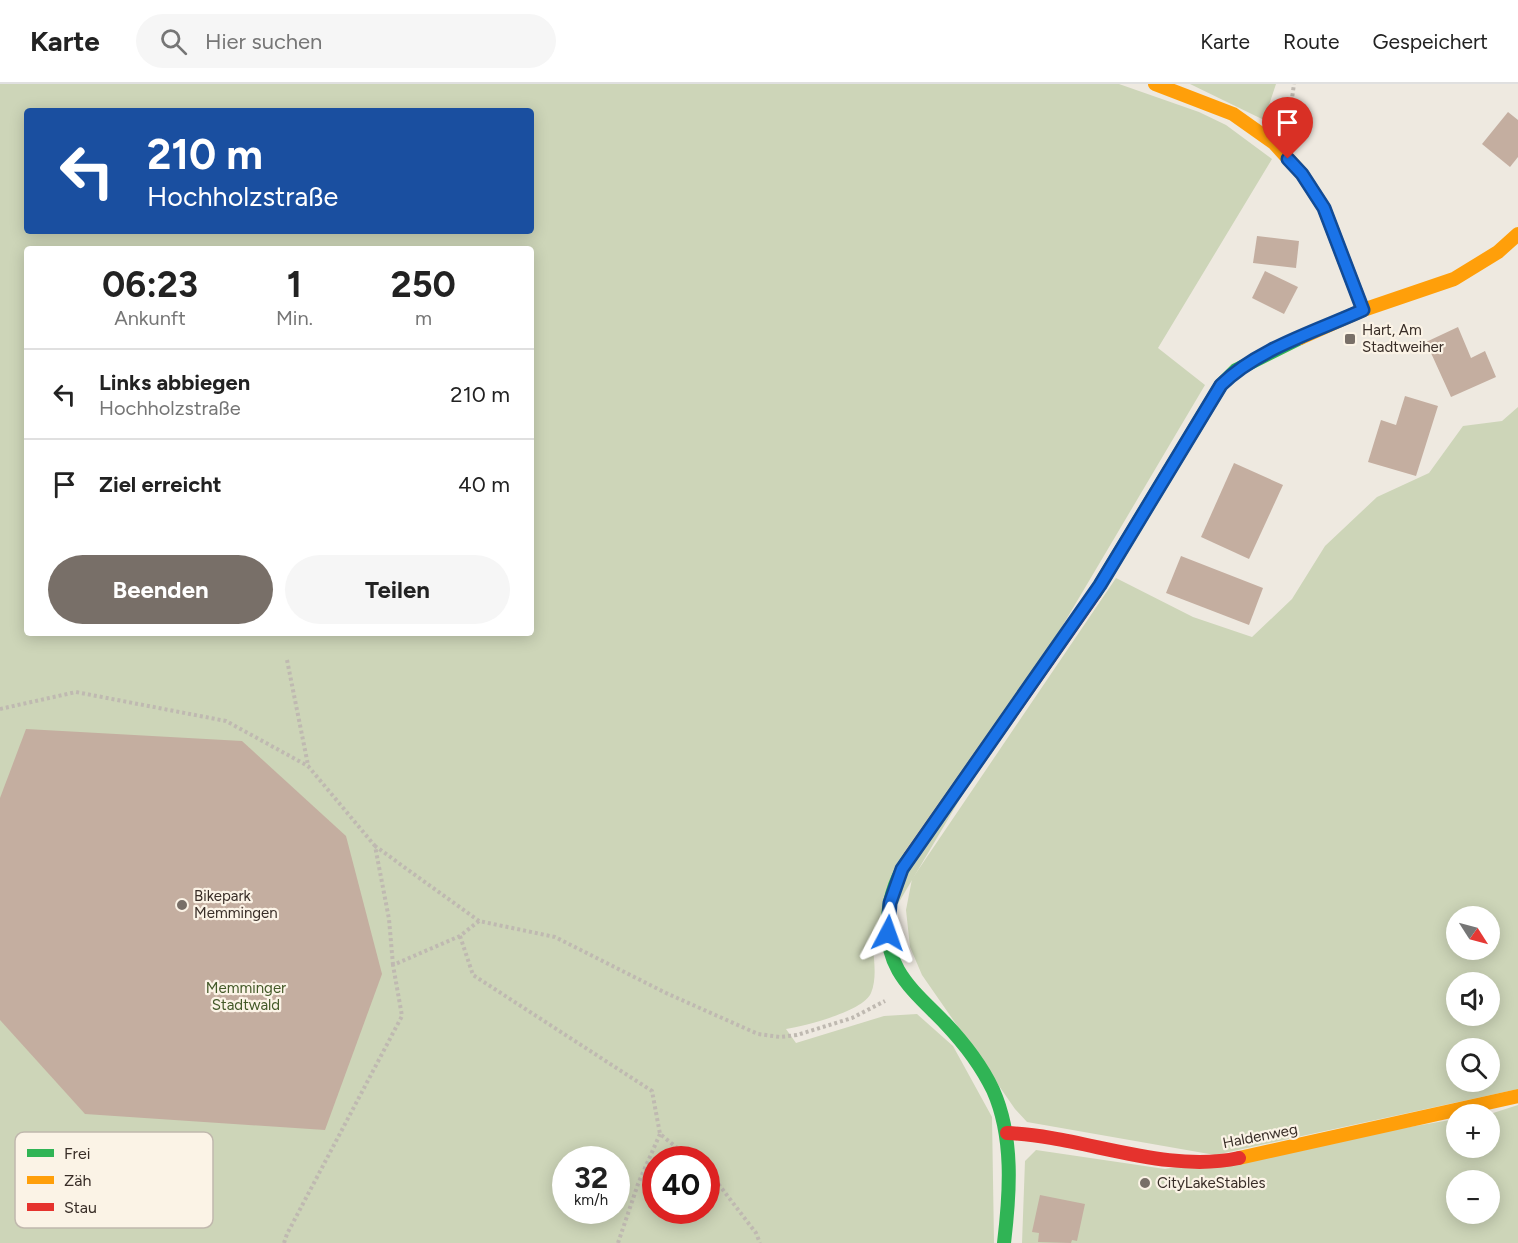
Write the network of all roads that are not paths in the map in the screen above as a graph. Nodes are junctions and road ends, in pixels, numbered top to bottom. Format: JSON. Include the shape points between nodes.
{"nodes":[{"id":1,"x":1155,"y":84,"type":"edge"},
{"id":2,"x":1518,"y":234,"type":"edge"},
{"id":3,"x":1363,"y":310,"type":"junction"},
{"id":4,"x":1518,"y":1096,"type":"edge"},
{"id":5,"x":1007,"y":1133,"type":"junction"},
{"id":6,"x":1004,"y":1243,"type":"edge"}],
"edges":[{"from":1,"to":3,"type":"street","via":[[1233,114],[1274,143],[1302,174],[1324,208]]},
{"from":2,"to":3,"type":"street","via":[[1498,252],[1455,279]]},
{"from":3,"to":5,"type":"street","via":[[1236,370],[1221,385],[1100,585],[902,869],[890,903],[888,933],[895,966],[978,1065],[994,1092]]},
{"from":4,"to":5,"type":"street","name":"Haldenweg","via":[[1224,1161],[1168,1160],[1036,1134]]},
{"from":5,"to":6,"type":"street"}]}
